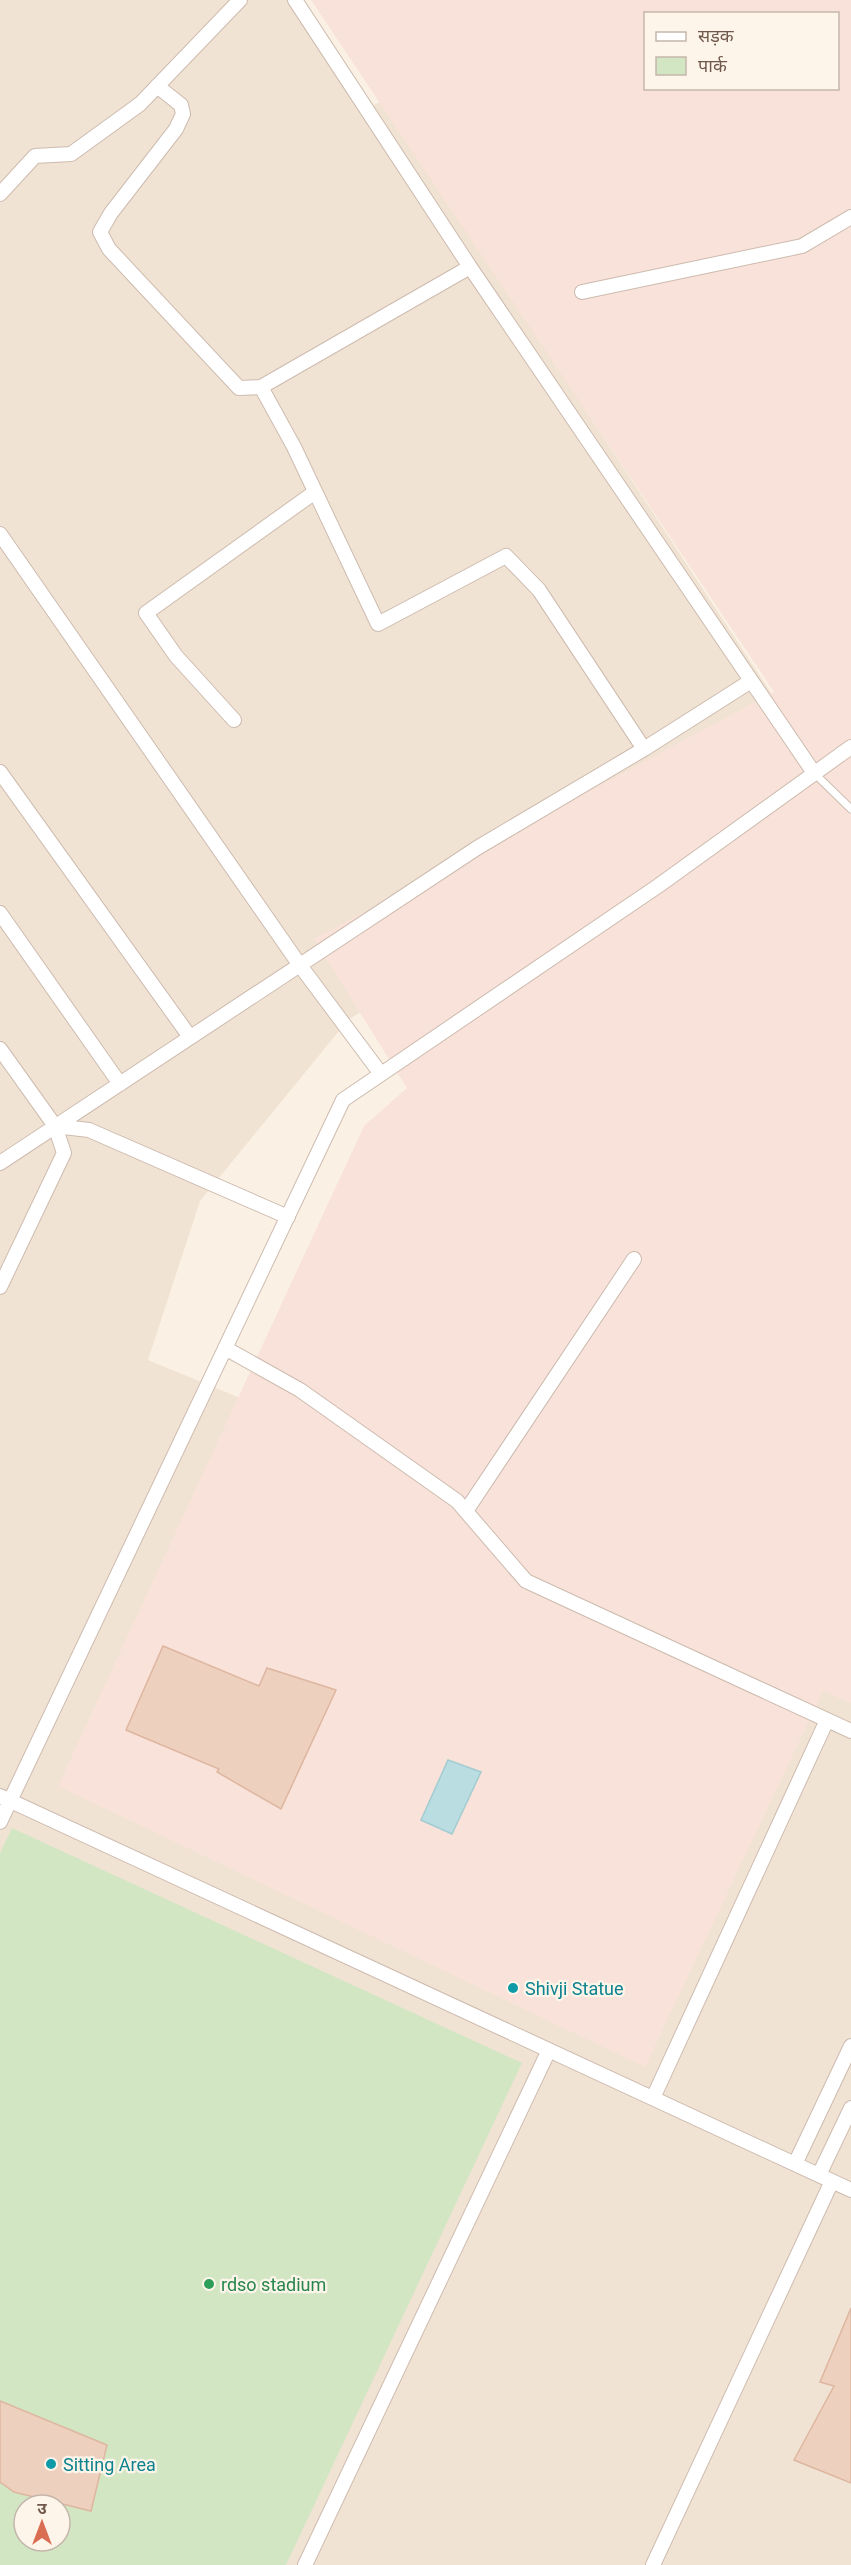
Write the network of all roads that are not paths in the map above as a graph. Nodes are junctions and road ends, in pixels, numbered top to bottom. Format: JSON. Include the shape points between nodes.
{"nodes":[{"id":1,"x":240,"y":0,"type":"edge"},
{"id":2,"x":295,"y":0,"type":"edge"},
{"id":3,"x":158,"y":86,"type":"junction"},
{"id":4,"x":0,"y":194,"type":"edge"},
{"id":5,"x":851,"y":217,"type":"edge"},
{"id":6,"x":470,"y":267,"type":"junction"},
{"id":7,"x":582,"y":292,"type":"dead end"},
{"id":8,"x":261,"y":387,"type":"junction"},
{"id":9,"x":315,"y":492,"type":"junction"},
{"id":10,"x":0,"y":534,"type":"edge"},
{"id":11,"x":751,"y":681,"type":"junction"},
{"id":12,"x":234,"y":720,"type":"dead end"},
{"id":13,"x":851,"y":747,"type":"edge"},
{"id":14,"x":644,"y":749,"type":"junction"},
{"id":15,"x":0,"y":772,"type":"edge"},
{"id":16,"x":814,"y":773,"type":"junction"},
{"id":17,"x":851,"y":809,"type":"edge"},
{"id":18,"x":0,"y":914,"type":"edge"},
{"id":19,"x":299,"y":964,"type":"junction"},
{"id":20,"x":189,"y":1037,"type":"junction"},
{"id":21,"x":0,"y":1049,"type":"edge"},
{"id":22,"x":381,"y":1074,"type":"junction"},
{"id":23,"x":120,"y":1084,"type":"junction"},
{"id":24,"x":55,"y":1126,"type":"junction"},
{"id":25,"x":0,"y":1163,"type":"edge"},
{"id":26,"x":288,"y":1216,"type":"junction"},
{"id":27,"x":634,"y":1259,"type":"dead end"},
{"id":28,"x":0,"y":1287,"type":"edge"},
{"id":29,"x":225,"y":1348,"type":"junction"},
{"id":30,"x":466,"y":1511,"type":"junction"},
{"id":31,"x":827,"y":1720,"type":"junction"},
{"id":32,"x":851,"y":1731,"type":"edge"},
{"id":33,"x":5,"y":1798,"type":"edge"},
{"id":34,"x":0,"y":1822,"type":"edge"},
{"id":35,"x":851,"y":2046,"type":"edge"},
{"id":36,"x":549,"y":2050,"type":"junction"},
{"id":37,"x":652,"y":2098,"type":"junction"},
{"id":38,"x":851,"y":2108,"type":"edge"},
{"id":39,"x":795,"y":2164,"type":"junction"},
{"id":40,"x":826,"y":2178,"type":"junction"},
{"id":41,"x":851,"y":2190,"type":"edge"},
{"id":42,"x":305,"y":2565,"type":"edge"},
{"id":43,"x":653,"y":2565,"type":"edge"}],
"edges":[{"from":1,"to":3,"type":"street"},
{"from":2,"to":6,"type":"street"},
{"from":3,"to":4,"type":"street","via":[[140,104],[71,154],[35,156]]},
{"from":3,"to":8,"type":"street","via":[[181,105],[183,114],[100,232],[109,249],[239,388]]},
{"from":5,"to":7,"type":"street","via":[[802,246]]},
{"from":6,"to":8,"type":"street"},
{"from":6,"to":11,"type":"street"},
{"from":8,"to":9,"type":"street"},
{"from":9,"to":12,"type":"street","via":[[146,613],[176,656]]},
{"from":9,"to":14,"type":"street","via":[[378,624],[506,556],[539,590]]},
{"from":10,"to":19,"type":"street"},
{"from":11,"to":14,"type":"street"},
{"from":11,"to":16,"type":"street"},
{"from":13,"to":16,"type":"street"},
{"from":14,"to":19,"type":"street","via":[[477,848]]},
{"from":15,"to":20,"type":"street"},
{"from":16,"to":17,"type":"lane"},
{"from":16,"to":22,"type":"street","via":[[658,886]]},
{"from":18,"to":23,"type":"street"},
{"from":19,"to":20,"type":"street"},
{"from":19,"to":22,"type":"street"},
{"from":20,"to":23,"type":"street"},
{"from":21,"to":24,"type":"street"},
{"from":22,"to":26,"type":"street","via":[[343,1100]]},
{"from":23,"to":24,"type":"street"},
{"from":24,"to":25,"type":"street"},
{"from":24,"to":26,"type":"street","via":[[89,1130]]},
{"from":24,"to":28,"type":"street","via":[[64,1153]]},
{"from":26,"to":29,"type":"street"},
{"from":27,"to":30,"type":"street"},
{"from":29,"to":30,"type":"street","via":[[300,1390]]},
{"from":29,"to":33,"type":"street"},
{"from":30,"to":31,"type":"street","via":[[526,1581]]},
{"from":31,"to":32,"type":"street"},
{"from":31,"to":37,"type":"street"},
{"from":33,"to":34,"type":"street"},
{"from":33,"to":36,"type":"street"},
{"from":35,"to":39,"type":"street"},
{"from":36,"to":37,"type":"street"},
{"from":36,"to":42,"type":"street"},
{"from":37,"to":39,"type":"street"},
{"from":38,"to":40,"type":"street"},
{"from":39,"to":40,"type":"street"},
{"from":40,"to":41,"type":"street"},
{"from":40,"to":43,"type":"street"}]}
